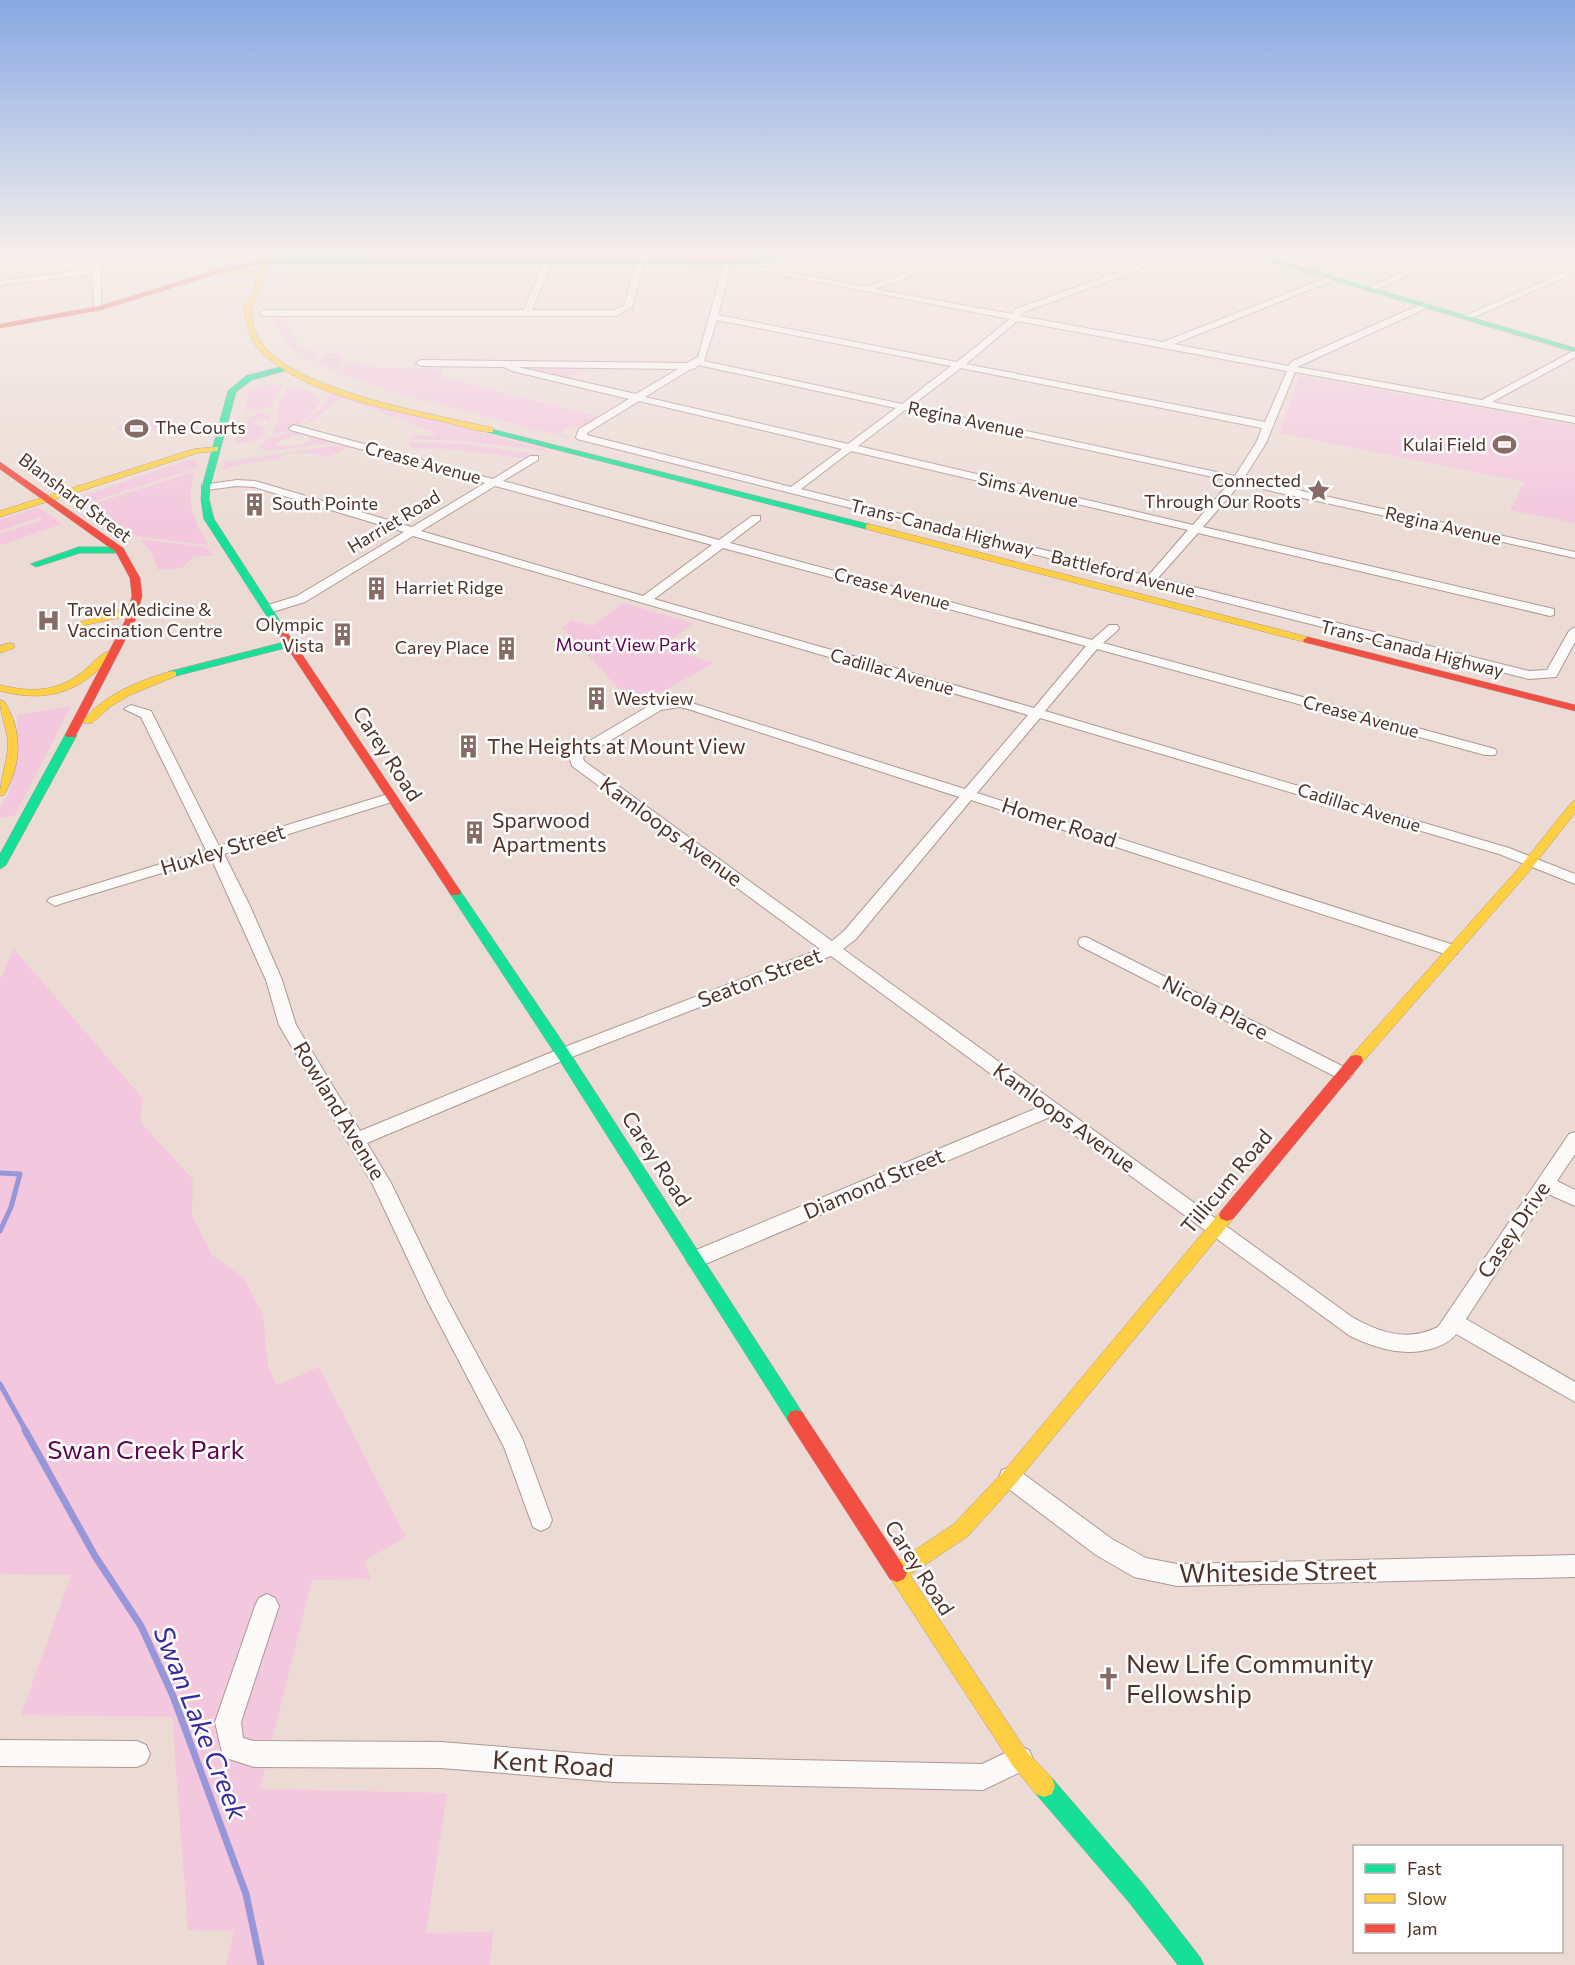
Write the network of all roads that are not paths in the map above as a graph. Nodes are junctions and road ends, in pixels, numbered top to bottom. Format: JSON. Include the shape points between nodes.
{"nodes":[{"id":1,"x":258,"y":345,"type":"edge"},
{"id":2,"x":707,"y":345,"type":"edge"},
{"id":3,"x":855,"y":345,"type":"edge"},
{"id":4,"x":984,"y":345,"type":"edge"},
{"id":5,"x":1165,"y":345,"type":"edge"},
{"id":6,"x":1342,"y":345,"type":"edge"},
{"id":7,"x":1552,"y":345,"type":"edge"},
{"id":8,"x":1575,"y":352,"type":"edge"},
{"id":9,"x":299,"y":359,"type":"dead end"},
{"id":10,"x":421,"y":363,"type":"dead end"},
{"id":11,"x":509,"y":364,"type":"junction"},
{"id":12,"x":695,"y":364,"type":"junction"},
{"id":13,"x":959,"y":365,"type":"junction"},
{"id":14,"x":284,"y":368,"type":"junction"},
{"id":15,"x":1292,"y":368,"type":"junction"},
{"id":16,"x":639,"y":398,"type":"junction"},
{"id":17,"x":1482,"y":404,"type":"junction"},
{"id":18,"x":904,"y":407,"type":"junction"},
{"id":19,"x":1575,"y":420,"type":"edge"},
{"id":20,"x":1268,"y":426,"type":"junction"},
{"id":21,"x":294,"y":428,"type":"dead end"},
{"id":22,"x":850,"y":448,"type":"junction"},
{"id":23,"x":215,"y":451,"type":"junction"},
{"id":24,"x":534,"y":458,"type":"dead end"},
{"id":25,"x":0,"y":465,"type":"edge"},
{"id":26,"x":1238,"y":479,"type":"junction"},
{"id":27,"x":207,"y":481,"type":"junction"},
{"id":28,"x":495,"y":482,"type":"junction"},
{"id":29,"x":792,"y":491,"type":"junction"},
{"id":30,"x":49,"y":499,"type":"junction"},
{"id":31,"x":0,"y":514,"type":"edge"},
{"id":32,"x":756,"y":518,"type":"dead end"},
{"id":33,"x":1195,"y":527,"type":"junction"},
{"id":34,"x":413,"y":531,"type":"junction"},
{"id":35,"x":721,"y":543,"type":"junction"},
{"id":36,"x":120,"y":550,"type":"junction"},
{"id":37,"x":1575,"y":555,"type":"edge"},
{"id":38,"x":36,"y":564,"type":"dead end"},
{"id":39,"x":1150,"y":581,"type":"junction"},
{"id":40,"x":645,"y":600,"type":"junction"},
{"id":41,"x":135,"y":605,"type":"junction"},
{"id":42,"x":269,"y":609,"type":"junction"},
{"id":43,"x":1550,"y":612,"type":"dead end"},
{"id":44,"x":81,"y":622,"type":"dead end"},
{"id":45,"x":1113,"y":628,"type":"dead end"},
{"id":46,"x":1575,"y":631,"type":"edge"},
{"id":47,"x":118,"y":643,"type":"junction"},
{"id":48,"x":289,"y":644,"type":"junction"},
{"id":49,"x":1095,"y":644,"type":"junction"},
{"id":50,"x":109,"y":661,"type":"junction"},
{"id":51,"x":172,"y":674,"type":"junction"},
{"id":52,"x":0,"y":688,"type":"edge"},
{"id":53,"x":1575,"y":695,"type":"edge"},
{"id":54,"x":666,"y":704,"type":"joint"},
{"id":55,"x":1575,"y":708,"type":"edge"},
{"id":56,"x":4,"y":709,"type":"edge"},
{"id":57,"x":131,"y":709,"type":"dead end"},
{"id":58,"x":1037,"y":714,"type":"junction"},
{"id":59,"x":1490,"y":752,"type":"dead end"},
{"id":60,"x":44,"y":783,"type":"junction"},
{"id":61,"x":0,"y":793,"type":"edge"},
{"id":62,"x":969,"y":794,"type":"junction"},
{"id":63,"x":390,"y":798,"type":"junction"},
{"id":64,"x":1575,"y":805,"type":"edge"},
{"id":65,"x":215,"y":853,"type":"junction"},
{"id":66,"x":1530,"y":861,"type":"junction"},
{"id":67,"x":0,"y":865,"type":"edge"},
{"id":68,"x":1575,"y":879,"type":"edge"},
{"id":69,"x":55,"y":901,"type":"dead end"},
{"id":70,"x":1086,"y":942,"type":"dead end"},
{"id":71,"x":832,"y":950,"type":"junction"},
{"id":72,"x":1451,"y":950,"type":"junction"},
{"id":73,"x":563,"y":1054,"type":"junction"},
{"id":74,"x":1344,"y":1074,"type":"junction"},
{"id":75,"x":1052,"y":1109,"type":"junction"},
{"id":76,"x":358,"y":1139,"type":"junction"},
{"id":77,"x":1575,"y":1139,"type":"edge"},
{"id":78,"x":1545,"y":1184,"type":"junction"},
{"id":79,"x":1575,"y":1199,"type":"edge"},
{"id":80,"x":1215,"y":1228,"type":"junction"},
{"id":81,"x":696,"y":1259,"type":"junction"},
{"id":82,"x":1453,"y":1322,"type":"junction"},
{"id":83,"x":1575,"y":1393,"type":"edge"},
{"id":84,"x":1010,"y":1478,"type":"junction"},
{"id":85,"x":541,"y":1520,"type":"dead end"},
{"id":86,"x":1575,"y":1566,"type":"edge"},
{"id":87,"x":898,"y":1572,"type":"junction"},
{"id":88,"x":267,"y":1606,"type":"dead end"},
{"id":89,"x":0,"y":1754,"type":"edge"},
{"id":90,"x":137,"y":1754,"type":"dead end"},
{"id":91,"x":1020,"y":1759,"type":"junction"},
{"id":92,"x":1192,"y":1965,"type":"edge"}],
"edges":[{"from":1,"to":14,"type":"main road","name":"Trans-Canada Highway"},
{"from":2,"to":12,"type":"street","via":[[705,354]]},
{"from":3,"to":13,"type":"street"},
{"from":4,"to":13,"type":"street"},
{"from":5,"to":15,"type":"street"},
{"from":6,"to":15,"type":"street"},
{"from":7,"to":8,"type":"main road"},
{"from":8,"to":17,"type":"street"},
{"from":9,"to":53,"type":"main road","name":"Trans-Canada Highway","via":[[337,379],[507,427]]},
{"from":10,"to":11,"type":"street","name":"Regina Avenue"},
{"from":11,"to":12,"type":"street","name":"Regina Avenue"},
{"from":11,"to":16,"type":"street","name":"Sims Avenue","via":[[515,369]]},
{"from":12,"to":16,"type":"street"},
{"from":12,"to":18,"type":"street","name":"Regina Avenue"},
{"from":13,"to":18,"type":"street"},
{"from":13,"to":20,"type":"street"},
{"from":14,"to":23,"type":"main road","name":"Carey Road","via":[[249,378],[234,389]]},
{"from":14,"to":55,"type":"main road","name":"Trans-Canada Highway","via":[[368,400]]},
{"from":15,"to":17,"type":"street"},
{"from":15,"to":20,"type":"street"},
{"from":16,"to":22,"type":"street","name":"Sims Avenue"},
{"from":16,"to":29,"type":"street","name":"Battleford Avenue","via":[[580,435]]},
{"from":17,"to":19,"type":"street"},
{"from":18,"to":22,"type":"street"},
{"from":18,"to":26,"type":"street","name":"Regina Avenue"},
{"from":20,"to":26,"type":"street"},
{"from":21,"to":28,"type":"street","name":"Crease Avenue"},
{"from":22,"to":29,"type":"street"},
{"from":22,"to":33,"type":"street","name":"Sims Avenue"},
{"from":23,"to":27,"type":"main road","name":"Carey Road"},
{"from":23,"to":30,"type":"main road","via":[[197,451]]},
{"from":24,"to":28,"type":"street","name":"Harriet Road"},
{"from":25,"to":30,"type":"main road","name":"Blanshard Street"},
{"from":26,"to":33,"type":"street"},
{"from":26,"to":37,"type":"street","name":"Regina Avenue"},
{"from":27,"to":34,"type":"street","name":"Cadillac Avenue","via":[[255,484]]},
{"from":27,"to":42,"type":"main road","name":"Carey Road","via":[[209,519]]},
{"from":28,"to":34,"type":"street","name":"Harriet Road"},
{"from":28,"to":35,"type":"street","name":"Crease Avenue"},
{"from":29,"to":39,"type":"street","name":"Battleford Avenue"},
{"from":30,"to":31,"type":"main road"},
{"from":30,"to":36,"type":"main road","name":"Blanshard Street"},
{"from":32,"to":35,"type":"street"},
{"from":33,"to":39,"type":"street"},
{"from":33,"to":43,"type":"street","name":"Sims Avenue"},
{"from":34,"to":40,"type":"street","name":"Cadillac Avenue"},
{"from":34,"to":42,"type":"street","name":"Harriet Road","via":[[301,599]]},
{"from":35,"to":40,"type":"street"},
{"from":35,"to":49,"type":"street","name":"Crease Avenue"},
{"from":36,"to":38,"type":"main road","via":[[79,550]]},
{"from":36,"to":41,"type":"main road","name":"Blanshard Street","via":[[136,582]]},
{"from":39,"to":46,"type":"street","name":"Battleford Avenue","via":[[1529,675],[1551,674]]},
{"from":40,"to":58,"type":"street","name":"Cadillac Avenue"},
{"from":41,"to":44,"type":"main road","via":[[114,616]]},
{"from":41,"to":47,"type":"main road","name":"Blanshard Street"},
{"from":42,"to":48,"type":"main road","name":"Carey Road"},
{"from":45,"to":49,"type":"street","name":"Seaton Street"},
{"from":47,"to":50,"type":"main road","name":"Blanshard Street"},
{"from":47,"to":52,"type":"main road","via":[[87,676],[69,688],[36,696]]},
{"from":48,"to":51,"type":"main road"},
{"from":48,"to":63,"type":"main road","name":"Carey Road"},
{"from":49,"to":58,"type":"street","name":"Seaton Street"},
{"from":49,"to":59,"type":"street","name":"Crease Avenue"},
{"from":50,"to":51,"type":"main road","via":[[127,674]]},
{"from":50,"to":60,"type":"main road","name":"Blanshard Street","via":[[77,728]]},
{"from":51,"to":60,"type":"main road","via":[[110,698],[98,707]]},
{"from":54,"to":62,"type":"street","name":"Homer Road","via":[[692,706]]},
{"from":54,"to":71,"type":"street","name":"Kamloops Avenue","via":[[576,755],[577,763]]},
{"from":56,"to":61,"type":"main road","via":[[16,737],[16,752]]},
{"from":57,"to":65,"type":"street","name":"Rowland Avenue","via":[[146,714]]},
{"from":58,"to":62,"type":"street","name":"Seaton Street"},
{"from":58,"to":66,"type":"street","name":"Cadillac Avenue"},
{"from":60,"to":67,"type":"main road"},
{"from":62,"to":71,"type":"street","name":"Seaton Street","via":[[850,935]]},
{"from":62,"to":72,"type":"street","name":"Homer Road"},
{"from":63,"to":65,"type":"street","name":"Huxley Street"},
{"from":63,"to":73,"type":"main road","name":"Carey Road"},
{"from":64,"to":66,"type":"main road","name":"Tillicum Road"},
{"from":65,"to":69,"type":"street","name":"Huxley Street"},
{"from":65,"to":76,"type":"street","name":"Rowland Avenue","via":[[274,980],[288,1025]]},
{"from":66,"to":68,"type":"street","name":"Cadillac Avenue"},
{"from":66,"to":72,"type":"main road","name":"Tillicum Road"},
{"from":70,"to":74,"type":"street","name":"Nicola Place"},
{"from":71,"to":73,"type":"street","name":"Seaton Street"},
{"from":71,"to":75,"type":"street","name":"Kamloops Avenue"},
{"from":72,"to":74,"type":"main road","name":"Tillicum Road"},
{"from":73,"to":76,"type":"street","name":"Seaton Street"},
{"from":73,"to":81,"type":"main road","name":"Carey Road"},
{"from":74,"to":80,"type":"main road","name":"Tillicum Road"},
{"from":75,"to":80,"type":"street","name":"Kamloops Avenue"},
{"from":75,"to":81,"type":"street","name":"Diamond Street"},
{"from":76,"to":85,"type":"street","name":"Rowland Avenue","via":[[514,1445]]},
{"from":77,"to":78,"type":"street","name":"Casey Drive"},
{"from":78,"to":79,"type":"street"},
{"from":78,"to":82,"type":"street","name":"Casey Drive"},
{"from":80,"to":82,"type":"street","name":"Kamloops Avenue","via":[[1345,1323],[1382,1342],[1410,1345],[1432,1341]]},
{"from":80,"to":84,"type":"main road","name":"Tillicum Road"},
{"from":81,"to":87,"type":"main road","name":"Carey Road"},
{"from":82,"to":83,"type":"street"},
{"from":84,"to":86,"type":"street","name":"Whiteside Street","via":[[1142,1569],[1177,1575]]},
{"from":84,"to":87,"type":"main road","name":"Tillicum Road","via":[[961,1530]]},
{"from":87,"to":91,"type":"main road","name":"Carey Road"},
{"from":88,"to":91,"type":"street","name":"Kent Road","via":[[228,1722],[232,1748],[254,1754],[441,1755],[614,1769],[983,1777]]},
{"from":89,"to":90,"type":"street"},
{"from":91,"to":92,"type":"main road","name":"Carey Road","via":[[1136,1893]]}]}
